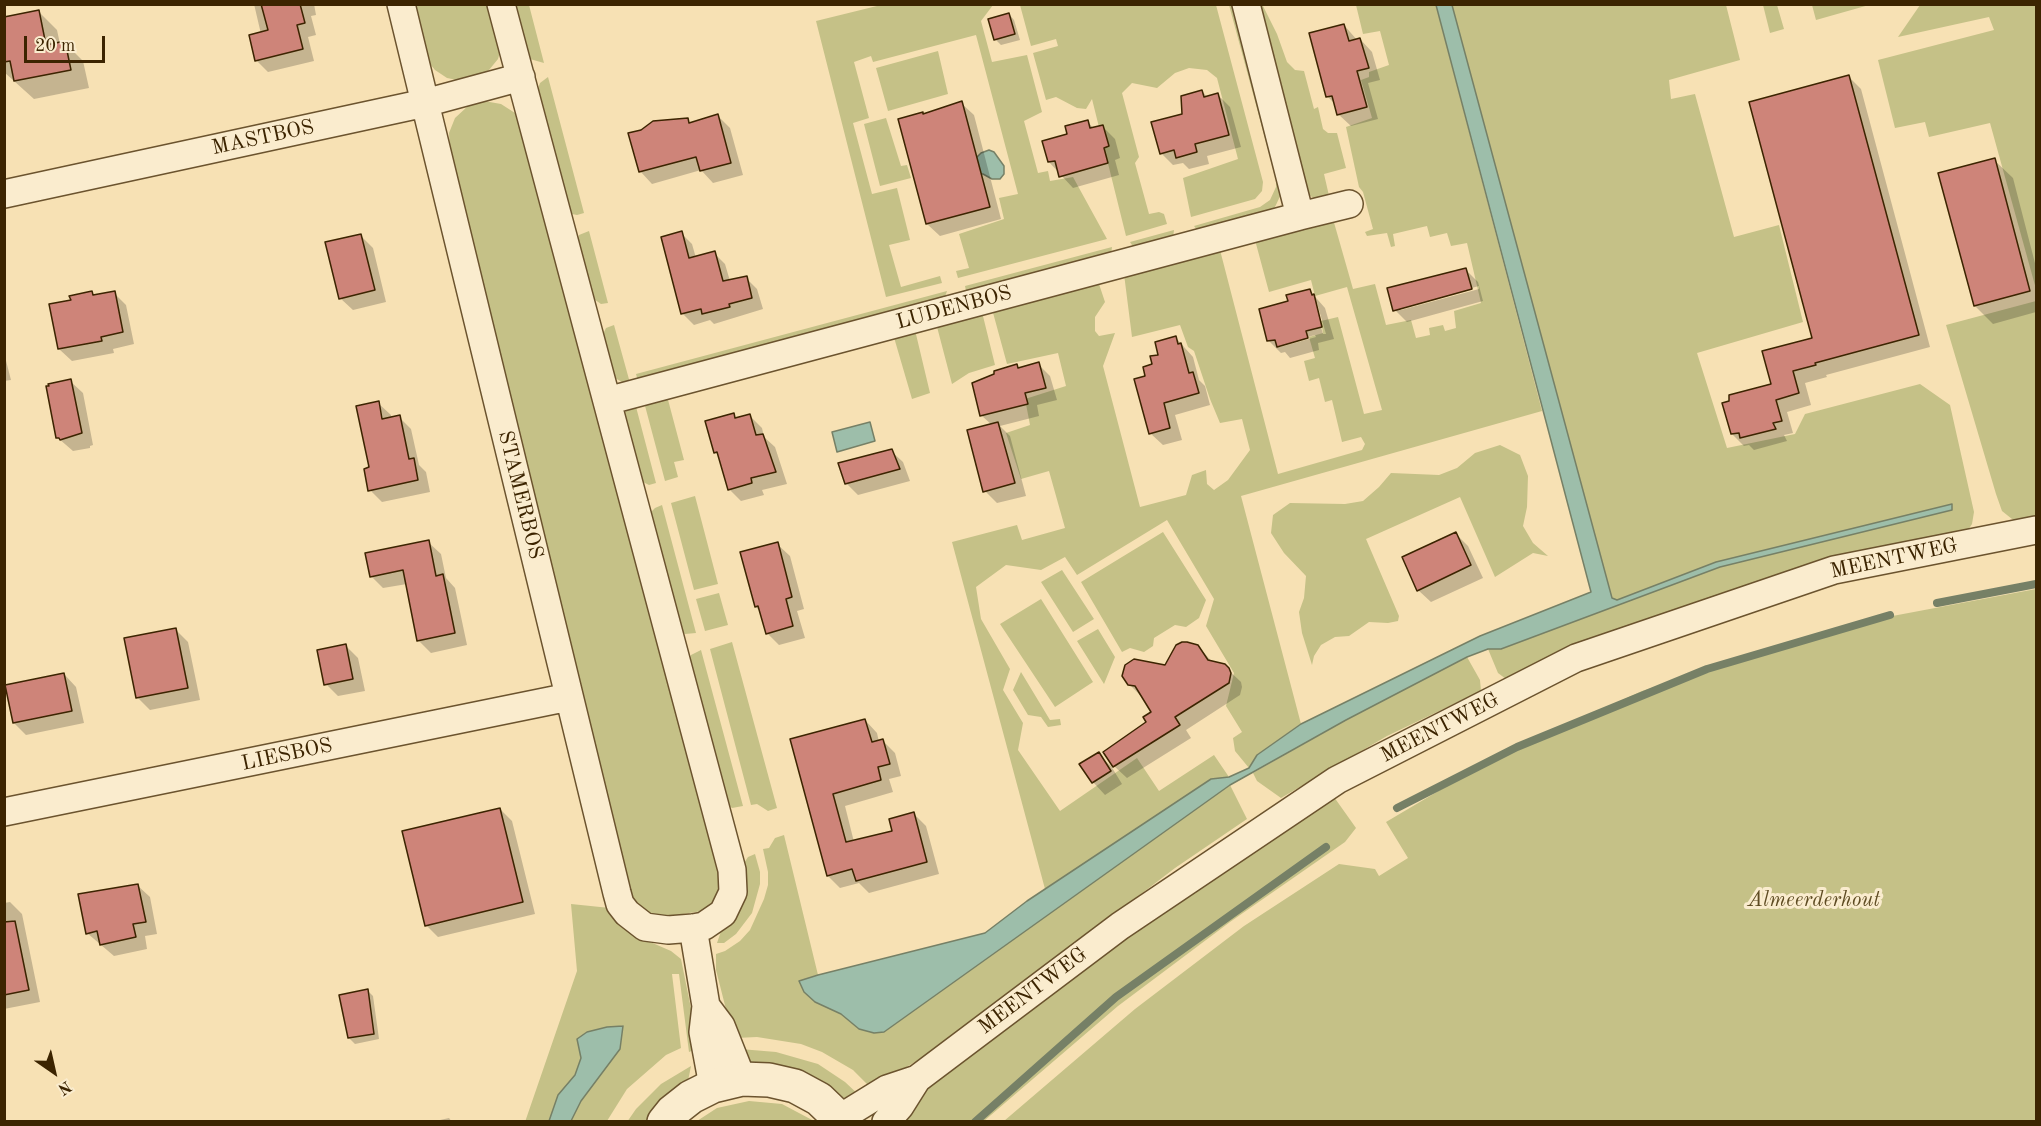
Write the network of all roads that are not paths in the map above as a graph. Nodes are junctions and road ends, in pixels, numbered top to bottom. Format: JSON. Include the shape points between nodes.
{"nodes":[{"id":1,"x":401,"y":4,"type":"edge"},
{"id":2,"x":501,"y":4,"type":"edge"},
{"id":3,"x":1246,"y":4,"type":"edge"},
{"id":4,"x":521,"y":77,"type":"junction"},
{"id":5,"x":425,"y":103,"type":"junction"},
{"id":6,"x":4,"y":194,"type":"edge"},
{"id":7,"x":1349,"y":204,"type":"dead end"},
{"id":8,"x":1300,"y":216,"type":"junction"},
{"id":9,"x":607,"y":401,"type":"junction"},
{"id":10,"x":2037,"y":530,"type":"edge"},
{"id":11,"x":569,"y":697,"type":"junction"},
{"id":12,"x":4,"y":812,"type":"edge"},
{"id":13,"x":693,"y":928,"type":"junction"},
{"id":14,"x":916,"y":1079,"type":"junction"},
{"id":15,"x":727,"y":1083,"type":"junction"},
{"id":16,"x":841,"y":1120,"type":"edge"},
{"id":17,"x":664,"y":1122,"type":"edge"},
{"id":18,"x":886,"y":1122,"type":"edge"}],
"edges":[{"from":1,"to":5,"type":"street","name":"STAMERBOS"},
{"from":2,"to":4,"type":"street","name":"STAMERBOS"},
{"from":3,"to":8,"type":"street"},
{"from":4,"to":5,"type":"street","name":"MASTBOS"},
{"from":4,"to":9,"type":"street","name":"STAMERBOS"},
{"from":5,"to":6,"type":"street","name":"MASTBOS"},
{"from":5,"to":11,"type":"street","name":"STAMERBOS"},
{"from":7,"to":8,"type":"street","name":"LUDENBOS"},
{"from":8,"to":9,"type":"street","name":"LUDENBOS"},
{"from":9,"to":13,"type":"street","name":"STAMERBOS","via":[[734,881],[723,913],[704,926]]},
{"from":10,"to":14,"type":"street","name":"MEENTWEG","via":[[1834,570],[1576,658],[1337,780],[1120,926]]},
{"from":11,"to":12,"type":"street","name":"LIESBOS"},
{"from":11,"to":13,"type":"street","name":"STAMERBOS","via":[[620,904],[645,927]]},
{"from":13,"to":15,"type":"street","via":[[706,1006],[721,1026]]},
{"from":14,"to":16,"type":"street","name":"MEENTWEG","via":[[887,1089]]},
{"from":14,"to":18,"type":"street","name":"MEENTWEG"},
{"from":15,"to":16,"type":"street","via":[[769,1080],[795,1086],[819,1099]]},
{"from":15,"to":17,"type":"street","via":[[691,1097]]}]}
